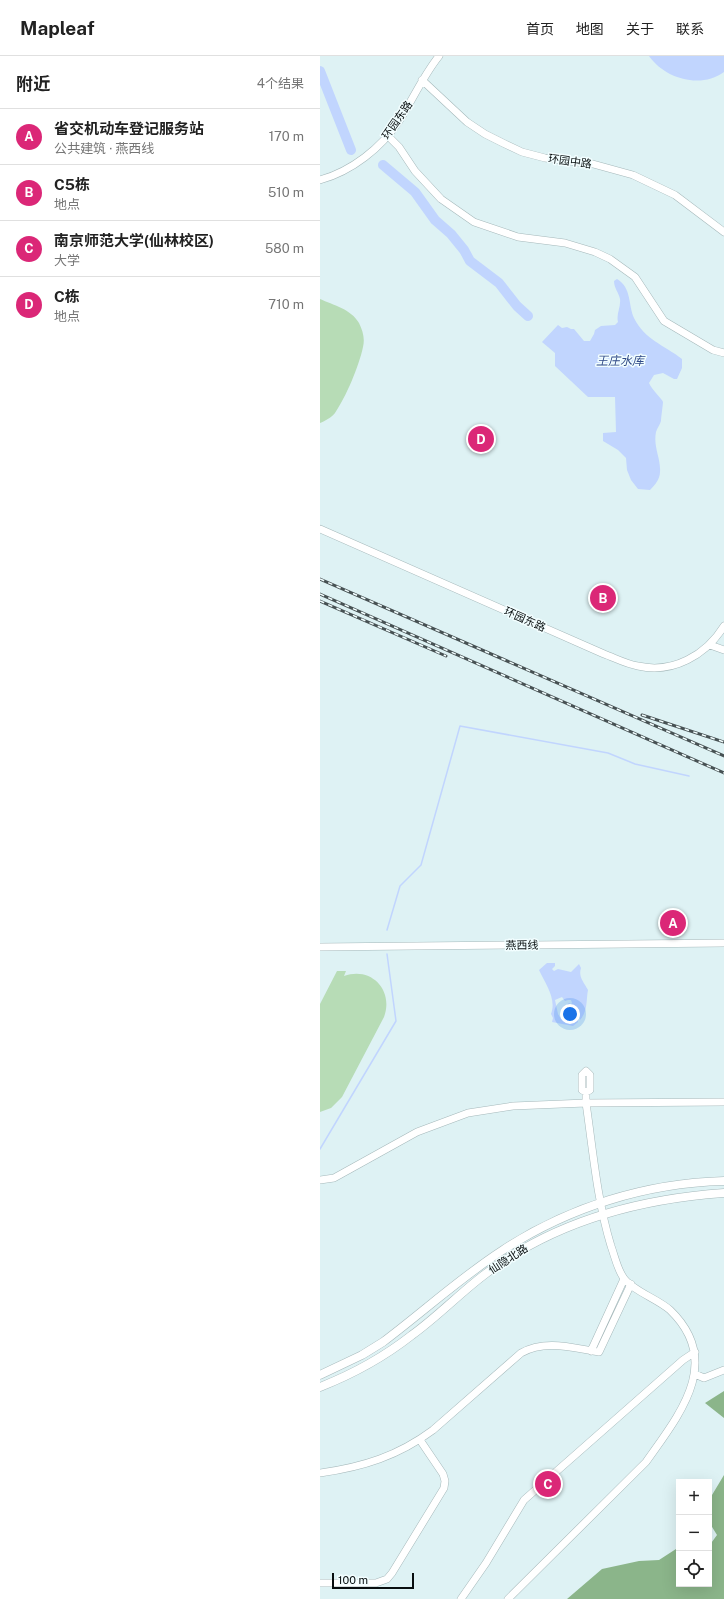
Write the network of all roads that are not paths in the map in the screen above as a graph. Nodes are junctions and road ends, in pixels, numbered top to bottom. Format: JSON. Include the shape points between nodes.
{"nodes":[{"id":1,"x":439,"y":56,"type":"edge"},
{"id":2,"x":422,"y":80,"type":"junction"},
{"id":3,"x":388,"y":136,"type":"junction"},
{"id":4,"x":320,"y":180,"type":"edge"},
{"id":5,"x":724,"y":232,"type":"edge"},
{"id":6,"x":724,"y":353,"type":"edge"},
{"id":7,"x":320,"y":529,"type":"edge"},
{"id":8,"x":724,"y":626,"type":"edge"},
{"id":9,"x":710,"y":644,"type":"junction"},
{"id":10,"x":724,"y":650,"type":"edge"},
{"id":11,"x":724,"y":943,"type":"edge"},
{"id":12,"x":320,"y":947,"type":"edge"},
{"id":13,"x":586,"y":1092,"type":"dead end"},
{"id":14,"x":724,"y":1102,"type":"edge"},
{"id":15,"x":586,"y":1103,"type":"junction"},
{"id":16,"x":320,"y":1180,"type":"edge"},
{"id":17,"x":724,"y":1181,"type":"edge"},
{"id":18,"x":724,"y":1193,"type":"edge"},
{"id":19,"x":600,"y":1202,"type":"junction"},
{"id":20,"x":603,"y":1215,"type":"junction"},
{"id":21,"x":624,"y":1279,"type":"junction"},
{"id":22,"x":631,"y":1284,"type":"junction"},
{"id":23,"x":591,"y":1351,"type":"junction"},
{"id":24,"x":695,"y":1352,"type":"junction"},
{"id":25,"x":724,"y":1370,"type":"edge"},
{"id":26,"x":695,"y":1374,"type":"junction"},
{"id":27,"x":320,"y":1375,"type":"edge"},
{"id":28,"x":320,"y":1387,"type":"edge"},
{"id":29,"x":420,"y":1440,"type":"junction"},
{"id":30,"x":320,"y":1473,"type":"edge"},
{"id":31,"x":320,"y":1583,"type":"edge"},
{"id":32,"x":461,"y":1599,"type":"edge"},
{"id":33,"x":508,"y":1599,"type":"edge"}],
"edges":[{"from":1,"to":2,"type":"street","name":"环园东路"},
{"from":2,"to":3,"type":"street","name":"环园东路","via":[[399,122]]},
{"from":2,"to":5,"type":"street","name":"环园中路","via":[[467,122],[502,143],[545,158],[593,164],[633,175],[675,195]]},
{"from":3,"to":4,"type":"street","name":"环园东路","via":[[364,158]]},
{"from":3,"to":6,"type":"street","via":[[441,199],[474,222],[518,237],[566,243],[610,259],[635,277],[664,321],[713,350]]},
{"from":7,"to":9,"type":"street","name":"环园东路","via":[[626,663],[650,668],[677,665],[689,660]]},
{"from":8,"to":9,"type":"street","name":"环园东路"},
{"from":9,"to":10,"type":"street"},
{"from":11,"to":12,"type":"street","name":"燕西线"},
{"from":13,"to":15,"type":"street"},
{"from":14,"to":15,"type":"street"},
{"from":15,"to":16,"type":"street","via":[[513,1106],[468,1113],[418,1132],[334,1178]]},
{"from":15,"to":19,"type":"street"},
{"from":17,"to":19,"type":"main road","name":"仙隐北路","via":[[666,1187]]},
{"from":18,"to":20,"type":"main road","name":"仙隐北路","via":[[668,1200]]},
{"from":19,"to":20,"type":"street"},
{"from":19,"to":27,"type":"main road","name":"仙隐北路","via":[[552,1222],[503,1250],[383,1342]]},
{"from":20,"to":21,"type":"street","via":[[617,1265]]},
{"from":20,"to":28,"type":"main road","name":"仙隐北路","via":[[557,1231],[527,1247],[485,1275],[413,1335],[383,1356]]},
{"from":21,"to":22,"type":"street"},
{"from":21,"to":23,"type":"street"},
{"from":22,"to":23,"type":"street","via":[[599,1352]]},
{"from":22,"to":24,"type":"street","via":[[670,1310],[688,1334]]},
{"from":23,"to":29,"type":"street","via":[[547,1345],[521,1352]]},
{"from":24,"to":26,"type":"street"},
{"from":24,"to":32,"type":"street","via":[[524,1500]]},
{"from":25,"to":26,"type":"street","via":[[704,1378]]},
{"from":26,"to":33,"type":"street","via":[[688,1397],[646,1462]]},
{"from":29,"to":30,"type":"street","via":[[395,1454],[372,1462]]},
{"from":29,"to":31,"type":"street","via":[[443,1474],[444,1488],[392,1573],[380,1582]]}]}
